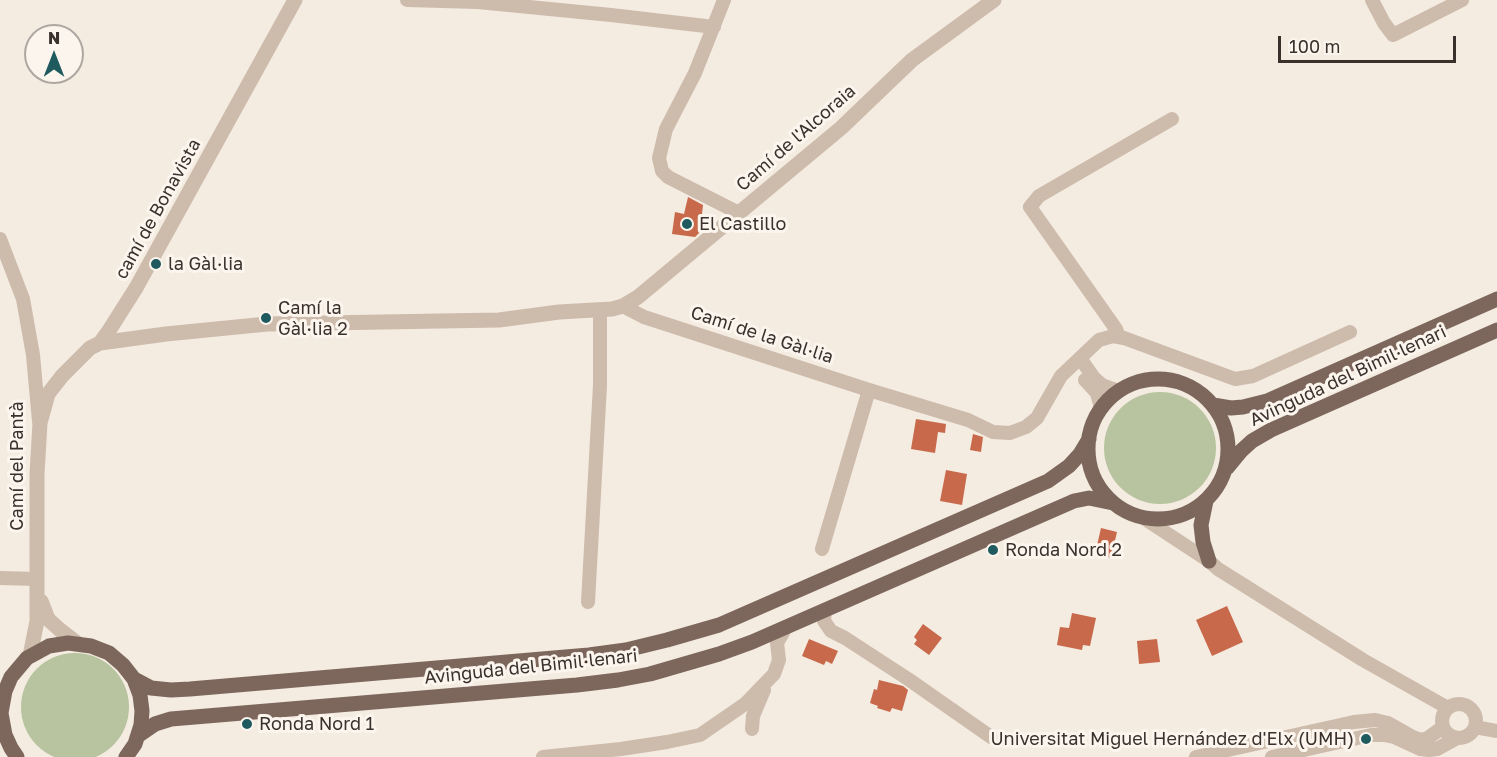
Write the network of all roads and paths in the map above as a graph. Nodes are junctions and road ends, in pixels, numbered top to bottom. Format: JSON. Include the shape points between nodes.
{"nodes":[{"id":1,"x":295,"y":0,"type":"edge"},
{"id":2,"x":406,"y":0,"type":"edge"},
{"id":3,"x":723,"y":0,"type":"edge"},
{"id":4,"x":994,"y":0,"type":"edge"},
{"id":5,"x":1371,"y":0,"type":"edge"},
{"id":6,"x":1462,"y":0,"type":"edge"},
{"id":7,"x":714,"y":27,"type":"junction"},
{"id":8,"x":1172,"y":118,"type":"dead end"},
{"id":9,"x":739,"y":213,"type":"junction"},
{"id":10,"x":0,"y":239,"type":"edge"},
{"id":11,"x":1497,"y":299,"type":"edge"},
{"id":12,"x":623,"y":306,"type":"junction"},
{"id":13,"x":600,"y":310,"type":"junction"},
{"id":14,"x":1497,"y":330,"type":"edge"},
{"id":15,"x":1350,"y":332,"type":"dead end"},
{"id":16,"x":1119,"y":337,"type":"junction"},
{"id":17,"x":100,"y":343,"type":"junction"},
{"id":18,"x":1076,"y":362,"type":"junction"},
{"id":19,"x":869,"y":390,"type":"junction"},
{"id":20,"x":1119,"y":392,"type":"junction"},
{"id":21,"x":1213,"y":405,"type":"junction"},
{"id":22,"x":1101,"y":408,"type":"junction"},
{"id":23,"x":40,"y":423,"type":"junction"},
{"id":24,"x":1089,"y":439,"type":"junction"},
{"id":25,"x":1226,"y":470,"type":"junction"},
{"id":26,"x":1206,"y":501,"type":"junction"},
{"id":27,"x":1113,"y":503,"type":"junction"},
{"id":28,"x":1142,"y":517,"type":"junction"},
{"id":29,"x":822,"y":549,"type":"dead end"},
{"id":30,"x":1209,"y":561,"type":"junction"},
{"id":31,"x":0,"y":578,"type":"edge"},
{"id":32,"x":37,"y":585,"type":"junction"},
{"id":33,"x":588,"y":602,"type":"dead end"},
{"id":34,"x":825,"y":610,"type":"junction"},
{"id":35,"x":786,"y":627,"type":"junction"},
{"id":36,"x":77,"y":643,"type":"junction"},
{"id":37,"x":30,"y":656,"type":"junction"},
{"id":38,"x":134,"y":680,"type":"junction"},
{"id":39,"x":766,"y":682,"type":"junction"},
{"id":40,"x":2,"y":692,"type":"edge"},
{"id":41,"x":1448,"y":708,"type":"junction"},
{"id":42,"x":1443,"y":727,"type":"junction"},
{"id":43,"x":1475,"y":727,"type":"junction"},
{"id":44,"x":752,"y":729,"type":"dead end"},
{"id":45,"x":1497,"y":731,"type":"edge"},
{"id":46,"x":2,"y":734,"type":"edge"},
{"id":47,"x":139,"y":735,"type":"junction"},
{"id":48,"x":991,"y":736,"type":"dead end"},
{"id":49,"x":1457,"y":738,"type":"junction"},
{"id":50,"x":17,"y":757,"type":"edge"},
{"id":51,"x":126,"y":757,"type":"edge"},
{"id":52,"x":543,"y":757,"type":"edge"},
{"id":53,"x":1197,"y":757,"type":"edge"},
{"id":54,"x":1272,"y":757,"type":"edge"}],
"edges":[{"from":1,"to":17,"type":"street","name":"camí de Bonavista","via":[[142,278]]},
{"from":2,"to":7,"type":"street","via":[[478,2]]},
{"from":3,"to":7,"type":"street"},
{"from":4,"to":9,"type":"street","name":"Camí de l'Alcoraia","via":[[912,60],[841,128]]},
{"from":5,"to":6,"type":"street","via":[[1393,35]]},
{"from":7,"to":9,"type":"street","via":[[666,129],[659,158],[668,177]]},
{"from":8,"to":16,"type":"street","via":[[1038,196],[1030,207]]},
{"from":9,"to":12,"type":"street","name":"Camí de l'Alcoraia"},
{"from":10,"to":23,"type":"street","name":"Camí del Pantà","via":[[23,299]]},
{"from":11,"to":21,"type":"main road","name":"Avinguda del Bimil·lenari","via":[[1267,401],[1231,408]]},
{"from":12,"to":13,"type":"street"},
{"from":12,"to":19,"type":"street","name":"Camí de la Gàl·lia","via":[[644,317]]},
{"from":13,"to":17,"type":"street","via":[[499,321],[267,324]]},
{"from":13,"to":33,"type":"street","via":[[600,385]]},
{"from":14,"to":25,"type":"main road","name":"Avinguda del Bimil·lenari","via":[[1271,430],[1252,441]]},
{"from":15,"to":16,"type":"street","via":[[1254,376],[1235,379]]},
{"from":16,"to":18,"type":"street","name":"Camí de la Gàl·lia","via":[[1099,340]]},
{"from":17,"to":23,"type":"street","name":"camí de Bonavista","via":[[90,348],[48,394]]},
{"from":18,"to":19,"type":"street","name":"Camí de la Gàl·lia","via":[[1061,376],[1037,418],[1010,433],[993,432],[968,420]]},
{"from":18,"to":20,"type":"street","via":[[1102,385]]},
{"from":18,"to":22,"type":"street","via":[[1097,393]]},
{"from":19,"to":29,"type":"street"},
{"from":20,"to":21,"type":"main road","via":[[1138,382],[1165,379],[1192,388]]},
{"from":20,"to":22,"type":"main road"},
{"from":21,"to":25,"type":"main road","via":[[1228,438]]},
{"from":22,"to":24,"type":"main road"},
{"from":23,"to":32,"type":"street","name":"Camí del Pantà"},
{"from":24,"to":27,"type":"main road","via":[[1095,480]]},
{"from":24,"to":38,"type":"main road","name":"Avinguda del Bimil·lenari","via":[[1069,466],[1048,481],[719,625],[666,640],[589,656],[190,689],[150,688]]},
{"from":25,"to":26,"type":"main road"},
{"from":26,"to":28,"type":"main road","via":[[1173,518]]},
{"from":26,"to":30,"type":"main road","via":[[1201,525]]},
{"from":27,"to":28,"type":"main road"},
{"from":27,"to":34,"type":"main road","name":"Avinguda del Bimil·lenari","via":[[1089,498],[1074,501]]},
{"from":28,"to":30,"type":"street"},
{"from":30,"to":41,"type":"street","via":[[1364,660]]},
{"from":31,"to":32,"type":"street"},
{"from":32,"to":36,"type":"street","name":"Camí del Pantà","via":[[48,619]]},
{"from":32,"to":37,"type":"street","name":"Camí del Pantà","via":[[37,621]]},
{"from":34,"to":35,"type":"main road","name":"Avinguda del Bimil·lenari"},
{"from":34,"to":48,"type":"street","via":[[824,621],[831,631]]},
{"from":35,"to":39,"type":"street","via":[[777,643],[779,660],[774,674]]},
{"from":35,"to":47,"type":"main road","name":"Avinguda del Bimil·lenari","via":[[689,664],[618,681],[171,719]]},
{"from":36,"to":37,"type":"main road","via":[[49,646]]},
{"from":36,"to":38,"type":"main road","via":[[109,653]]},
{"from":37,"to":40,"type":"main road"},
{"from":38,"to":47,"type":"main road","via":[[142,711]]},
{"from":39,"to":44,"type":"street"},
{"from":39,"to":52,"type":"street","via":[[745,704],[700,735]]},
{"from":40,"to":46,"type":"main road"},
{"from":41,"to":42,"type":"street"},
{"from":41,"to":43,"type":"street","via":[[1458,704],[1469,707],[1476,716]]},
{"from":42,"to":49,"type":"street"},
{"from":42,"to":53,"type":"street","via":[[1420,740],[1388,723],[1354,722]]},
{"from":43,"to":45,"type":"street"},
{"from":43,"to":49,"type":"street","via":[[1468,736]]},
{"from":46,"to":50,"type":"main road"},
{"from":47,"to":51,"type":"main road"},
{"from":49,"to":54,"type":"street","via":[[1429,750],[1394,737],[1371,735]]}]}
